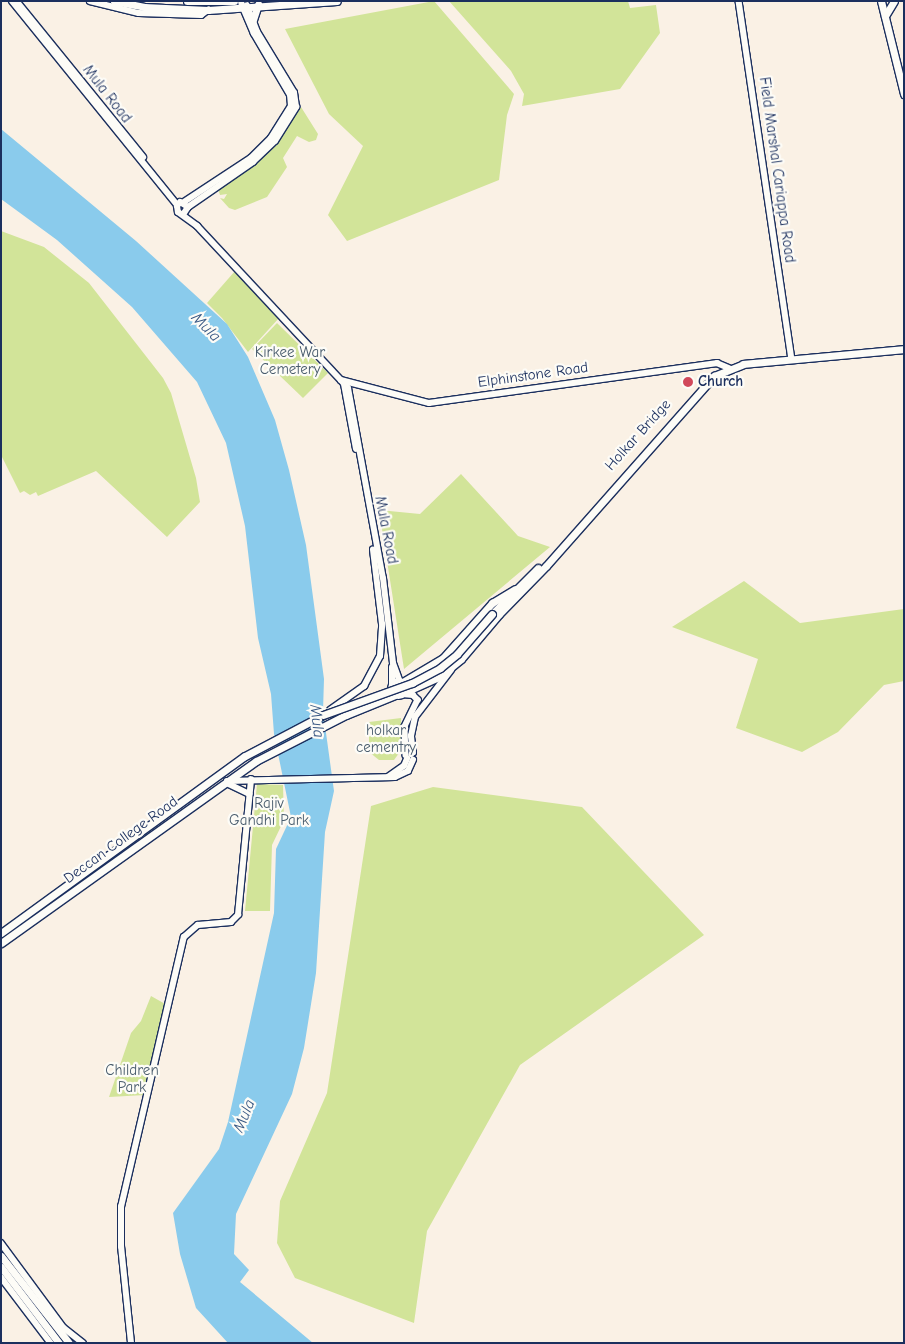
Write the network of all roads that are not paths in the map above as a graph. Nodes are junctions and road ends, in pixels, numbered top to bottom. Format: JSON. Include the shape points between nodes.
{"nodes":[{"id":1,"x":12,"y":1,"type":"edge"},
{"id":2,"x":17,"y":1,"type":"edge"},
{"id":3,"x":90,"y":1,"type":"edge"},
{"id":4,"x":114,"y":1,"type":"edge"},
{"id":5,"x":187,"y":1,"type":"edge"},
{"id":6,"x":234,"y":1,"type":"edge"},
{"id":7,"x":336,"y":1,"type":"edge"},
{"id":8,"x":739,"y":1,"type":"edge"},
{"id":9,"x":881,"y":1,"type":"edge"},
{"id":10,"x":894,"y":1,"type":"edge"},
{"id":11,"x":244,"y":4,"type":"edge"},
{"id":12,"x":258,"y":4,"type":"junction"},
{"id":13,"x":208,"y":10,"type":"junction"},
{"id":14,"x":885,"y":16,"type":"junction"},
{"id":15,"x":252,"y":23,"type":"junction"},
{"id":16,"x":903,"y":92,"type":"edge"},
{"id":17,"x":183,"y":207,"type":"junction"},
{"id":18,"x":904,"y":347,"type":"edge"},
{"id":19,"x":789,"y":358,"type":"junction"},
{"id":20,"x":727,"y":366,"type":"junction"},
{"id":21,"x":342,"y":382,"type":"junction"},
{"id":22,"x":378,"y":570,"type":"junction"},
{"id":23,"x":521,"y":586,"type":"junction"},
{"id":24,"x":393,"y":663,"type":"junction"},
{"id":25,"x":452,"y":668,"type":"junction"},
{"id":26,"x":401,"y":682,"type":"junction"},
{"id":27,"x":392,"y":685,"type":"junction"},
{"id":28,"x":400,"y":694,"type":"junction"},
{"id":29,"x":323,"y":715,"type":"junction"},
{"id":30,"x":410,"y":757,"type":"junction"},
{"id":31,"x":251,"y":780,"type":"junction"},
{"id":32,"x":226,"y":782,"type":"junction"},
{"id":33,"x":239,"y":784,"type":"junction"},
{"id":34,"x":250,"y":794,"type":"junction"},
{"id":35,"x":1,"y":933,"type":"edge"},
{"id":36,"x":1,"y":943,"type":"edge"},
{"id":37,"x":2,"y":1245,"type":"edge"},
{"id":38,"x":1,"y":1256,"type":"edge"},
{"id":39,"x":1,"y":1267,"type":"edge"},
{"id":40,"x":1,"y":1277,"type":"edge"},
{"id":41,"x":51,"y":1343,"type":"edge"},
{"id":42,"x":59,"y":1343,"type":"edge"},
{"id":43,"x":69,"y":1343,"type":"edge"},
{"id":44,"x":83,"y":1343,"type":"edge"},
{"id":45,"x":131,"y":1343,"type":"edge"}],
"edges":[{"from":1,"to":17,"type":"main road"},
{"from":2,"to":17,"type":"main road","name":"Mula Road"},
{"from":3,"to":13,"type":"street","via":[[139,13],[201,15]]},
{"from":4,"to":13,"type":"main road","via":[[144,8]]},
{"from":5,"to":6,"type":"main road"},
{"from":7,"to":12,"type":"main road"},
{"from":8,"to":19,"type":"street","name":"Field Marshal Cariappa Road"},
{"from":9,"to":14,"type":"main road"},
{"from":10,"to":14,"type":"main road"},
{"from":11,"to":12,"type":"main road"},
{"from":11,"to":13,"type":"main road"},
{"from":11,"to":15,"type":"street"},
{"from":11,"to":17,"type":"street","via":[[254,34],[290,95],[292,106],[271,138],[251,158]]},
{"from":12,"to":15,"type":"main road"},
{"from":14,"to":16,"type":"main road"},
{"from":15,"to":17,"type":"street","via":[[293,90],[296,107],[274,141],[253,162]]},
{"from":17,"to":21,"type":"main road","name":"Mula Road"},
{"from":18,"to":19,"type":"main road","name":"Elphinstone Road"},
{"from":19,"to":20,"type":"main road","name":"Elphinstone Road"},
{"from":20,"to":21,"type":"street","name":"Elphinstone Road","via":[[429,403]]},
{"from":20,"to":23,"type":"main road","name":"Holkar Bridge","via":[[706,379]]},
{"from":20,"to":25,"type":"main road","name":"Elphinstone Road","via":[[708,382]]},
{"from":21,"to":22,"type":"main road","name":"Mula Road","via":[[354,429]]},
{"from":22,"to":24,"type":"main road","name":"Mula Road"},
{"from":22,"to":29,"type":"main road","bridge":true,"via":[[382,635],[375,671],[358,692]]},
{"from":23,"to":26,"type":"main road","via":[[492,603],[443,658]]},
{"from":23,"to":29,"type":"main road","name":"Holkar Bridge","bridge":true,"via":[[440,668],[412,683]]},
{"from":24,"to":26,"type":"main road","name":"Mula Road"},
{"from":24,"to":27,"type":"main road"},
{"from":25,"to":28,"type":"main road"},
{"from":25,"to":30,"type":"street","via":[[415,717]]},
{"from":26,"to":27,"type":"main road"},
{"from":26,"to":28,"type":"main road"},
{"from":27,"to":28,"type":"main road"},
{"from":28,"to":30,"type":"street","via":[[413,695],[418,700],[405,727]]},
{"from":28,"to":32,"type":"main road","name":"Deccan College Road","via":[[346,715],[256,761]]},
{"from":29,"to":35,"type":"main road","name":"Deccan College Road","via":[[245,756]]},
{"from":30,"to":31,"type":"street","via":[[404,775],[386,778]]},
{"from":31,"to":33,"type":"street"},
{"from":31,"to":34,"type":"street"},
{"from":32,"to":33,"type":"street"},
{"from":32,"to":36,"type":"main road","name":"Deccan College Road"},
{"from":33,"to":34,"type":"street"},
{"from":34,"to":45,"type":"street","via":[[238,915],[231,922],[198,925],[184,937],[121,1207],[121,1247]]},
{"from":37,"to":44,"type":"street","via":[[64,1328]]},
{"from":38,"to":43,"type":"main road"},
{"from":39,"to":42,"type":"main road"},
{"from":40,"to":41,"type":"street"}]}
